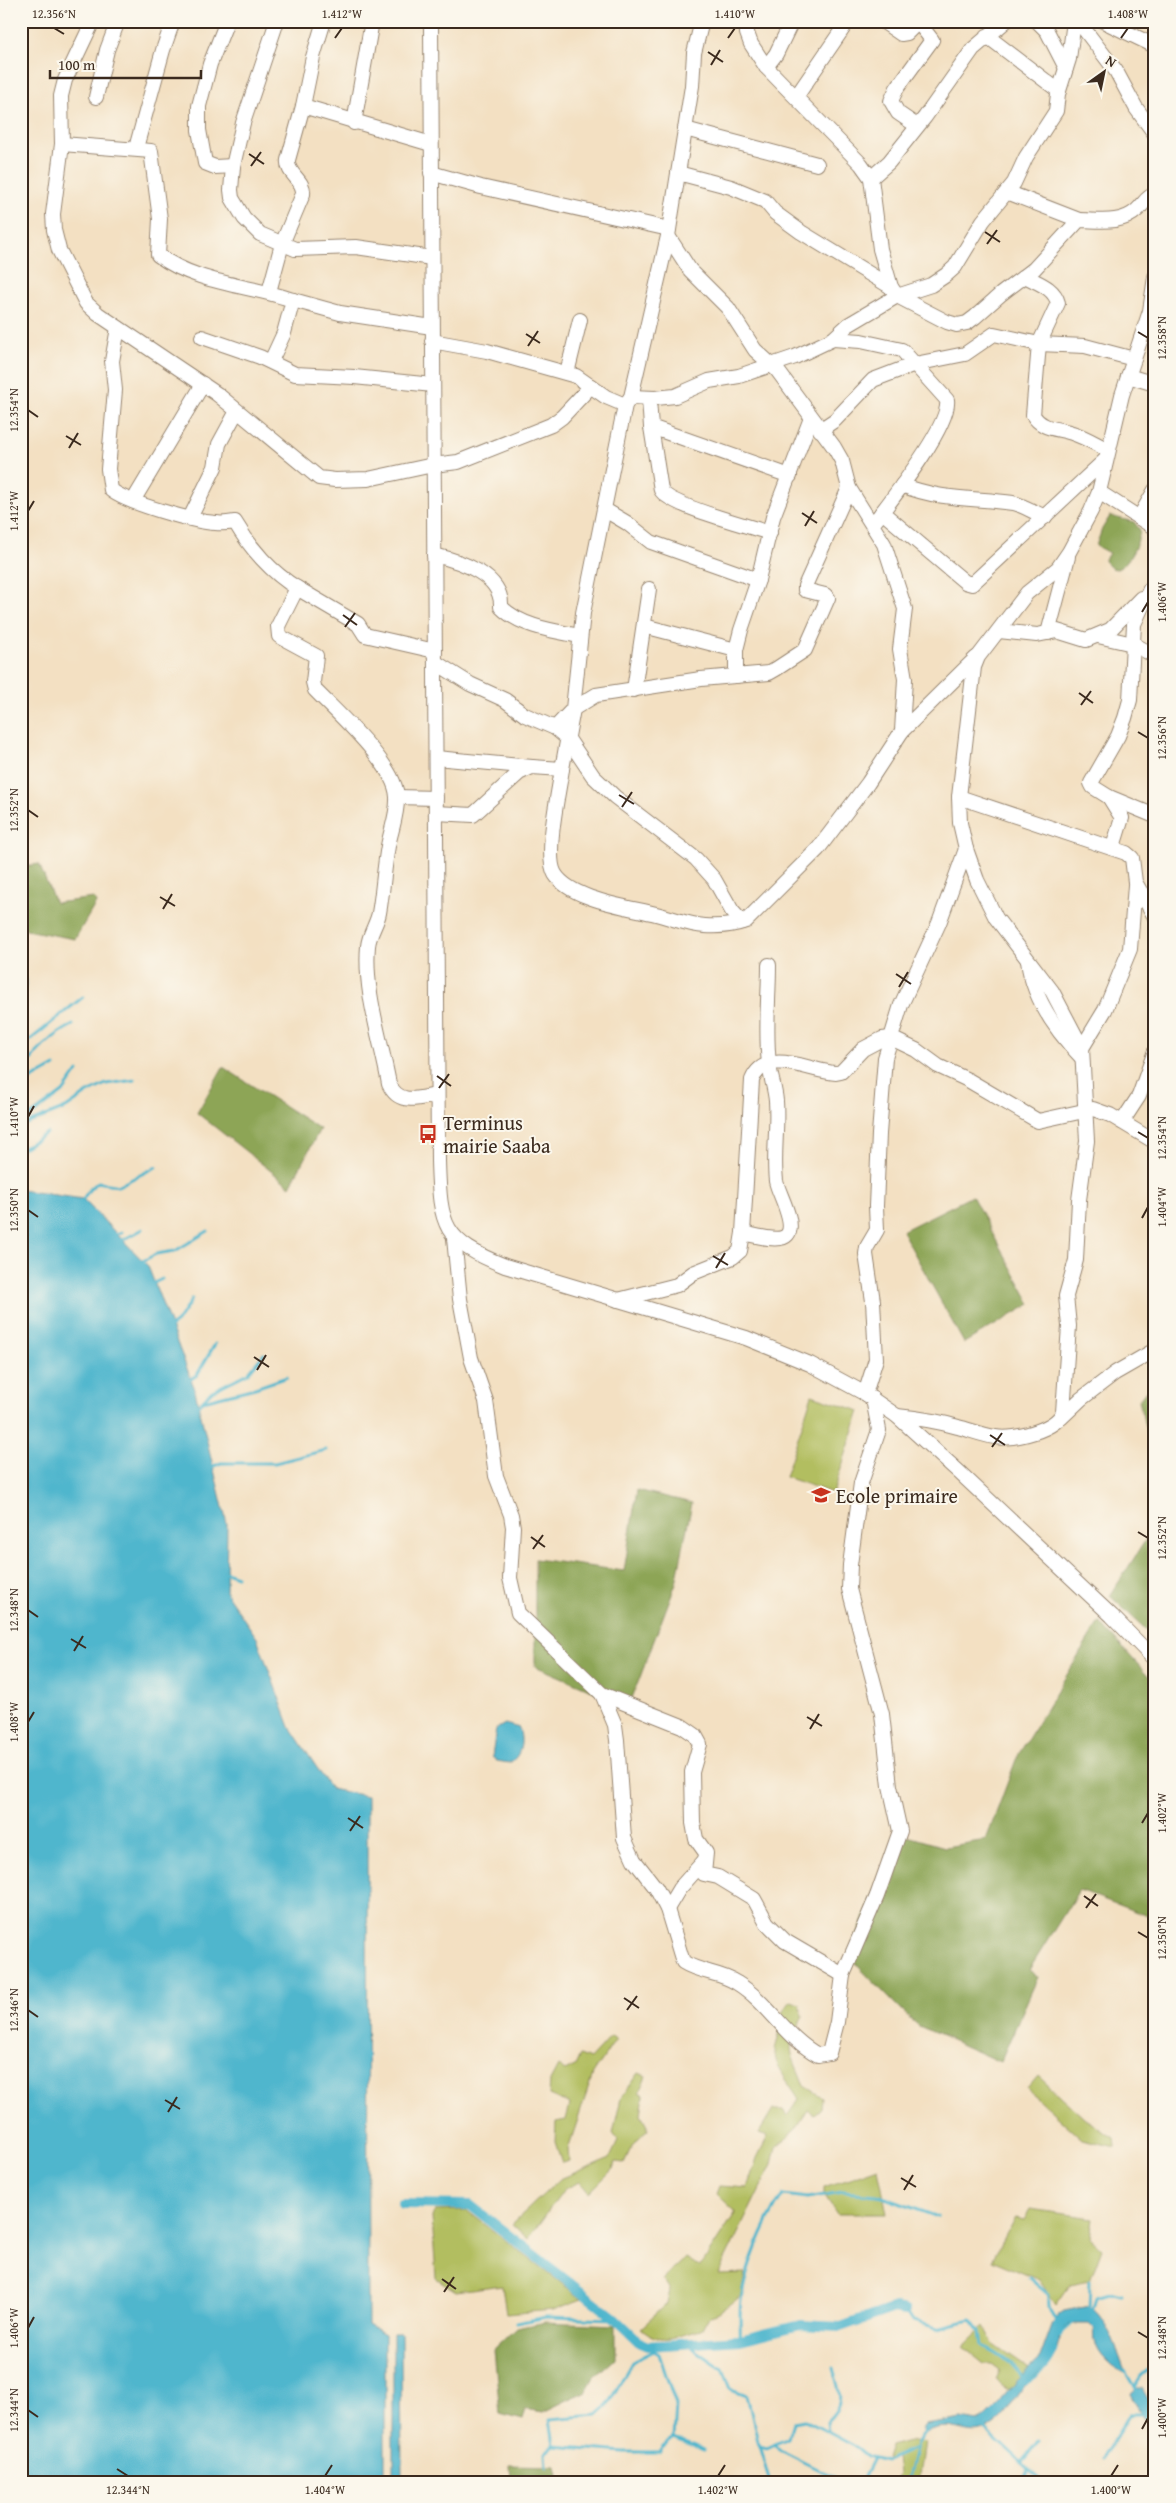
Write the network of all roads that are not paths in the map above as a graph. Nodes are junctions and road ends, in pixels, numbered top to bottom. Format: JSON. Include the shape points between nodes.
{"nodes":[{"id":1,"x":93,"y":21,"type":"edge"},
{"id":2,"x":118,"y":21,"type":"edge"},
{"id":3,"x":173,"y":21,"type":"edge"},
{"id":4,"x":227,"y":21,"type":"edge"},
{"id":5,"x":277,"y":21,"type":"edge"},
{"id":6,"x":324,"y":21,"type":"edge"},
{"id":7,"x":372,"y":21,"type":"edge"},
{"id":8,"x":431,"y":21,"type":"edge"},
{"id":9,"x":702,"y":21,"type":"edge"},
{"id":10,"x":748,"y":21,"type":"edge"},
{"id":11,"x":792,"y":21,"type":"edge"},
{"id":12,"x":848,"y":21,"type":"edge"},
{"id":13,"x":882,"y":21,"type":"edge"},
{"id":14,"x":1006,"y":21,"type":"edge"},
{"id":15,"x":1037,"y":21,"type":"edge"},
{"id":16,"x":1076,"y":21,"type":"edge"},
{"id":17,"x":1103,"y":21,"type":"edge"},
{"id":18,"x":918,"y":22,"type":"edge"},
{"id":19,"x":987,"y":36,"type":"junction"},
{"id":20,"x":1155,"y":46,"type":"edge"},
{"id":21,"x":766,"y":67,"type":"junction"},
{"id":22,"x":1066,"y":68,"type":"junction"},
{"id":23,"x":1059,"y":90,"type":"junction"},
{"id":24,"x":796,"y":96,"type":"junction"},
{"id":25,"x":96,"y":97,"type":"dead end"},
{"id":26,"x":303,"y":106,"type":"junction"},
{"id":27,"x":354,"y":123,"type":"junction"},
{"id":28,"x":917,"y":126,"type":"junction"},
{"id":29,"x":685,"y":129,"type":"junction"},
{"id":30,"x":1155,"y":134,"type":"edge"},
{"id":31,"x":62,"y":144,"type":"junction"},
{"id":32,"x":431,"y":144,"type":"junction"},
{"id":33,"x":136,"y":148,"type":"junction"},
{"id":34,"x":817,"y":164,"type":"dead end"},
{"id":35,"x":233,"y":166,"type":"junction"},
{"id":36,"x":678,"y":173,"type":"junction"},
{"id":37,"x":431,"y":174,"type":"junction"},
{"id":38,"x":871,"y":178,"type":"junction"},
{"id":39,"x":1007,"y":192,"type":"junction"},
{"id":40,"x":1155,"y":194,"type":"edge"},
{"id":41,"x":1079,"y":220,"type":"junction"},
{"id":42,"x":669,"y":232,"type":"junction"},
{"id":43,"x":282,"y":244,"type":"junction"},
{"id":44,"x":432,"y":258,"type":"junction"},
{"id":45,"x":1025,"y":276,"type":"junction"},
{"id":46,"x":1155,"y":277,"type":"edge"},
{"id":47,"x":269,"y":292,"type":"junction"},
{"id":48,"x":894,"y":292,"type":"junction"},
{"id":49,"x":293,"y":300,"type":"junction"},
{"id":50,"x":580,"y":320,"type":"dead end"},
{"id":51,"x":118,"y":328,"type":"junction"},
{"id":52,"x":1150,"y":330,"type":"edge"},
{"id":53,"x":432,"y":334,"type":"junction"},
{"id":54,"x":202,"y":337,"type":"dead end"},
{"id":55,"x":833,"y":339,"type":"junction"},
{"id":56,"x":1040,"y":344,"type":"junction"},
{"id":57,"x":1134,"y":358,"type":"junction"},
{"id":58,"x":271,"y":362,"type":"junction"},
{"id":59,"x":770,"y":364,"type":"junction"},
{"id":60,"x":915,"y":364,"type":"junction"},
{"id":61,"x":567,"y":373,"type":"junction"},
{"id":62,"x":1128,"y":376,"type":"junction"},
{"id":63,"x":202,"y":384,"type":"junction"},
{"id":64,"x":1155,"y":384,"type":"edge"},
{"id":65,"x":433,"y":385,"type":"junction"},
{"id":66,"x":591,"y":386,"type":"junction"},
{"id":67,"x":649,"y":399,"type":"junction"},
{"id":68,"x":628,"y":401,"type":"junction"},
{"id":69,"x":237,"y":411,"type":"junction"},
{"id":70,"x":811,"y":418,"type":"junction"},
{"id":71,"x":651,"y":427,"type":"junction"},
{"id":72,"x":820,"y":430,"type":"junction"},
{"id":73,"x":1107,"y":455,"type":"junction"},
{"id":74,"x":433,"y":465,"type":"junction"},
{"id":75,"x":790,"y":476,"type":"junction"},
{"id":76,"x":902,"y":485,"type":"junction"},
{"id":77,"x":849,"y":488,"type":"junction"},
{"id":78,"x":1155,"y":490,"type":"edge"},
{"id":79,"x":1099,"y":492,"type":"junction"},
{"id":80,"x":133,"y":501,"type":"junction"},
{"id":81,"x":605,"y":510,"type":"junction"},
{"id":82,"x":882,"y":512,"type":"junction"},
{"id":83,"x":1045,"y":517,"type":"junction"},
{"id":84,"x":190,"y":518,"type":"junction"},
{"id":85,"x":1139,"y":518,"type":"junction"},
{"id":86,"x":872,"y":524,"type":"junction"},
{"id":87,"x":1155,"y":528,"type":"edge"},
{"id":88,"x":770,"y":533,"type":"junction"},
{"id":89,"x":1069,"y":552,"type":"junction"},
{"id":90,"x":434,"y":555,"type":"junction"},
{"id":91,"x":758,"y":580,"type":"junction"},
{"id":92,"x":1153,"y":586,"type":"edge"},
{"id":93,"x":297,"y":588,"type":"junction"},
{"id":94,"x":649,"y":589,"type":"dead end"},
{"id":95,"x":644,"y":626,"type":"junction"},
{"id":96,"x":999,"y":631,"type":"junction"},
{"id":97,"x":1048,"y":633,"type":"junction"},
{"id":98,"x":580,"y":636,"type":"junction"},
{"id":99,"x":1098,"y":636,"type":"junction"},
{"id":100,"x":1133,"y":644,"type":"junction"},
{"id":101,"x":736,"y":650,"type":"junction"},
{"id":102,"x":1155,"y":656,"type":"edge"},
{"id":103,"x":435,"y":657,"type":"junction"},
{"id":104,"x":978,"y":657,"type":"junction"},
{"id":105,"x":736,"y":676,"type":"junction"},
{"id":106,"x":634,"y":690,"type":"junction"},
{"id":107,"x":573,"y":709,"type":"junction"},
{"id":108,"x":555,"y":728,"type":"junction"},
{"id":109,"x":902,"y":731,"type":"junction"},
{"id":110,"x":568,"y":739,"type":"junction"},
{"id":111,"x":436,"y":758,"type":"junction"},
{"id":112,"x":532,"y":767,"type":"junction"},
{"id":113,"x":562,"y":769,"type":"junction"},
{"id":114,"x":398,"y":797,"type":"junction"},
{"id":115,"x":959,"y":797,"type":"junction"},
{"id":116,"x":1109,"y":797,"type":"junction"},
{"id":117,"x":436,"y":798,"type":"junction"},
{"id":118,"x":436,"y":813,"type":"junction"},
{"id":119,"x":1155,"y":816,"type":"edge"},
{"id":120,"x":1113,"y":847,"type":"junction"},
{"id":121,"x":966,"y":849,"type":"junction"},
{"id":122,"x":1135,"y":882,"type":"junction"},
{"id":123,"x":1155,"y":918,"type":"edge"},
{"id":124,"x":742,"y":922,"type":"junction"},
{"id":125,"x":769,"y":964,"type":"dead end"},
{"id":126,"x":890,"y":1038,"type":"junction"},
{"id":127,"x":1155,"y":1051,"type":"edge"},
{"id":128,"x":1082,"y":1053,"type":"junction"},
{"id":129,"x":769,"y":1064,"type":"junction"},
{"id":130,"x":438,"y":1095,"type":"junction"},
{"id":131,"x":1085,"y":1109,"type":"junction"},
{"id":132,"x":1122,"y":1122,"type":"junction"},
{"id":133,"x":1155,"y":1142,"type":"edge"},
{"id":134,"x":743,"y":1233,"type":"junction"},
{"id":135,"x":454,"y":1238,"type":"junction"},
{"id":136,"x":618,"y":1300,"type":"junction"},
{"id":137,"x":1155,"y":1350,"type":"edge"},
{"id":138,"x":869,"y":1396,"type":"junction"},
{"id":139,"x":897,"y":1416,"type":"junction"},
{"id":140,"x":1060,"y":1419,"type":"junction"},
{"id":141,"x":1155,"y":1660,"type":"edge"},
{"id":142,"x":602,"y":1694,"type":"junction"},
{"id":143,"x":700,"y":1870,"type":"junction"},
{"id":144,"x":676,"y":1893,"type":"junction"},
{"id":145,"x":660,"y":1894,"type":"junction"},
{"id":146,"x":667,"y":1909,"type":"junction"},
{"id":147,"x":843,"y":1975,"type":"junction"}],
"edges":[{"from":1,"to":31,"type":"street","via":[[66,74],[61,96]]},
{"from":2,"to":25,"type":"street"},
{"from":3,"to":33,"type":"street"},
{"from":4,"to":35,"type":"street","via":[[208,71],[199,106],[199,124],[205,163],[215,167]]},
{"from":5,"to":35,"type":"street","via":[[243,122]]},
{"from":6,"to":26,"type":"street","via":[[312,56]]},
{"from":7,"to":27,"type":"street"},
{"from":8,"to":32,"type":"street"},
{"from":9,"to":29,"type":"street","via":[[694,53]]},
{"from":10,"to":21,"type":"street","via":[[747,33],[751,44]]},
{"from":11,"to":21,"type":"street"},
{"from":12,"to":24,"type":"street"},
{"from":13,"to":18,"type":"street","via":[[901,34],[907,33]]},
{"from":14,"to":19,"type":"street"},
{"from":15,"to":22,"type":"street","via":[[1048,31]]},
{"from":16,"to":22,"type":"street"},
{"from":16,"to":30,"type":"street","via":[[1116,71]]},
{"from":17,"to":20,"type":"street"},
{"from":18,"to":28,"type":"street","via":[[932,42],[891,101],[898,113]]},
{"from":19,"to":23,"type":"street"},
{"from":19,"to":28,"type":"street","via":[[973,49]]},
{"from":21,"to":24,"type":"street"},
{"from":22,"to":23,"type":"street"},
{"from":23,"to":39,"type":"street","via":[[1056,111]]},
{"from":24,"to":38,"type":"street"},
{"from":26,"to":27,"type":"street"},
{"from":26,"to":43,"type":"street","via":[[287,164],[304,189]]},
{"from":27,"to":32,"type":"street"},
{"from":28,"to":38,"type":"street","via":[[889,162]]},
{"from":29,"to":34,"type":"street"},
{"from":29,"to":36,"type":"street"},
{"from":31,"to":33,"type":"street"},
{"from":31,"to":51,"type":"street","via":[[53,214],[57,243],[89,308]]},
{"from":32,"to":37,"type":"street"},
{"from":33,"to":47,"type":"street","via":[[152,153],[160,218],[158,255],[194,273],[243,289]]},
{"from":35,"to":43,"type":"street","via":[[232,198],[241,213],[260,234]]},
{"from":36,"to":42,"type":"street"},
{"from":36,"to":48,"type":"street","via":[[731,187],[765,201],[800,232]]},
{"from":37,"to":42,"type":"street"},
{"from":37,"to":44,"type":"street"},
{"from":38,"to":48,"type":"street","via":[[880,249]]},
{"from":39,"to":41,"type":"street"},
{"from":39,"to":48,"type":"street","via":[[983,221],[955,267],[931,285]]},
{"from":40,"to":41,"type":"street","via":[[1149,196],[1137,211],[1118,221]]},
{"from":41,"to":45,"type":"street","via":[[1055,249]]},
{"from":42,"to":59,"type":"street","via":[[690,270],[728,308],[755,350]]},
{"from":42,"to":68,"type":"street"},
{"from":43,"to":44,"type":"street","via":[[301,249],[356,247]]},
{"from":43,"to":47,"type":"street"},
{"from":44,"to":53,"type":"street"},
{"from":45,"to":48,"type":"street","via":[[966,323],[958,324],[947,322]]},
{"from":45,"to":56,"type":"street","via":[[1042,283],[1058,300]]},
{"from":46,"to":52,"type":"street"},
{"from":47,"to":49,"type":"street"},
{"from":48,"to":55,"type":"street"},
{"from":49,"to":53,"type":"street"},
{"from":49,"to":58,"type":"street","via":[[284,333]]},
{"from":50,"to":61,"type":"street"},
{"from":51,"to":63,"type":"street"},
{"from":51,"to":80,"type":"street","via":[[112,361],[114,409],[109,486],[115,493]]},
{"from":52,"to":57,"type":"street"},
{"from":53,"to":61,"type":"street"},
{"from":53,"to":65,"type":"street"},
{"from":54,"to":58,"type":"street"},
{"from":55,"to":59,"type":"street","via":[[795,357]]},
{"from":55,"to":60,"type":"street","via":[[895,347],[908,354]]},
{"from":56,"to":57,"type":"street","via":[[1085,346]]},
{"from":56,"to":60,"type":"street","via":[[994,334],[965,354]]},
{"from":56,"to":73,"type":"street","via":[[1034,416],[1037,421],[1070,432]]},
{"from":57,"to":62,"type":"street"},
{"from":58,"to":65,"type":"street","via":[[296,374]]},
{"from":59,"to":67,"type":"street","via":[[739,376],[709,381],[675,396]]},
{"from":59,"to":70,"type":"street"},
{"from":60,"to":72,"type":"street","via":[[873,380],[835,420]]},
{"from":60,"to":76,"type":"street","via":[[947,400],[947,408],[929,445]]},
{"from":61,"to":66,"type":"street","via":[[580,377]]},
{"from":62,"to":64,"type":"street"},
{"from":62,"to":73,"type":"street"},
{"from":63,"to":69,"type":"street"},
{"from":63,"to":80,"type":"street"},
{"from":65,"to":74,"type":"street"},
{"from":66,"to":68,"type":"street","via":[[606,397]]},
{"from":66,"to":74,"type":"street","via":[[551,425],[458,462]]},
{"from":67,"to":68,"type":"street"},
{"from":67,"to":71,"type":"street"},
{"from":68,"to":81,"type":"street"},
{"from":69,"to":74,"type":"street","via":[[319,478],[368,479]]},
{"from":69,"to":84,"type":"street","via":[[219,444],[215,467]]},
{"from":70,"to":72,"type":"street"},
{"from":70,"to":75,"type":"street"},
{"from":71,"to":75,"type":"street"},
{"from":71,"to":88,"type":"street","via":[[664,495],[682,505]]},
{"from":72,"to":77,"type":"street","via":[[840,456]]},
{"from":73,"to":79,"type":"street"},
{"from":73,"to":83,"type":"street"},
{"from":74,"to":90,"type":"street"},
{"from":75,"to":88,"type":"street","via":[[780,496]]},
{"from":76,"to":82,"type":"street"},
{"from":76,"to":83,"type":"street","via":[[934,495],[1014,504]]},
{"from":77,"to":86,"type":"street"},
{"from":77,"to":105,"type":"street","via":[[805,586],[805,590],[828,598],[805,650],[769,673]]},
{"from":78,"to":85,"type":"street"},
{"from":79,"to":85,"type":"street"},
{"from":79,"to":89,"type":"street"},
{"from":80,"to":84,"type":"street"},
{"from":81,"to":91,"type":"street","via":[[650,542]]},
{"from":81,"to":98,"type":"street"},
{"from":82,"to":83,"type":"street","via":[[968,584],[972,584]]},
{"from":82,"to":86,"type":"street"},
{"from":84,"to":93,"type":"street","via":[[215,523],[236,522],[245,539],[274,571]]},
{"from":85,"to":87,"type":"street"},
{"from":86,"to":109,"type":"street","via":[[884,544],[905,608],[900,648],[905,679]]},
{"from":88,"to":91,"type":"street"},
{"from":89,"to":96,"type":"street","via":[[1058,568],[1027,593]]},
{"from":89,"to":97,"type":"street"},
{"from":90,"to":98,"type":"street","via":[[463,564],[493,582],[499,590],[501,607],[510,614],[534,626]]},
{"from":90,"to":103,"type":"street"},
{"from":91,"to":101,"type":"street"},
{"from":92,"to":99,"type":"street","via":[[1110,630]]},
{"from":92,"to":100,"type":"street","via":[[1138,613]]},
{"from":93,"to":103,"type":"street","via":[[358,624],[365,636]]},
{"from":93,"to":114,"type":"street","via":[[278,626],[280,636],[316,656],[315,690],[376,755]]},
{"from":94,"to":95,"type":"street"},
{"from":95,"to":101,"type":"street"},
{"from":95,"to":106,"type":"street"},
{"from":96,"to":97,"type":"street"},
{"from":96,"to":104,"type":"street"},
{"from":97,"to":99,"type":"street","via":[[1057,631],[1086,640]]},
{"from":98,"to":107,"type":"street"},
{"from":99,"to":100,"type":"street"},
{"from":100,"to":102,"type":"street"},
{"from":100,"to":116,"type":"street","via":[[1130,700],[1125,718],[1091,783]]},
{"from":101,"to":105,"type":"street"},
{"from":103,"to":108,"type":"street","via":[[470,684],[505,700],[525,716]]},
{"from":103,"to":111,"type":"street"},
{"from":104,"to":109,"type":"street"},
{"from":104,"to":115,"type":"street","via":[[974,666]]},
{"from":105,"to":106,"type":"street"},
{"from":106,"to":107,"type":"street","via":[[596,695]]},
{"from":107,"to":108,"type":"street"},
{"from":107,"to":110,"type":"street"},
{"from":108,"to":110,"type":"street"},
{"from":109,"to":124,"type":"street","via":[[818,849]]},
{"from":110,"to":113,"type":"street"},
{"from":110,"to":124,"type":"street","via":[[593,776],[614,797],[696,859],[714,879]]},
{"from":111,"to":112,"type":"street"},
{"from":111,"to":117,"type":"street"},
{"from":112,"to":113,"type":"street"},
{"from":112,"to":118,"type":"street","via":[[516,774],[473,815]]},
{"from":113,"to":124,"type":"street","via":[[550,843],[551,864],[561,881],[602,901],[703,926],[733,926]]},
{"from":114,"to":117,"type":"street"},
{"from":114,"to":130,"type":"street","via":[[378,916],[368,943],[370,988],[389,1084],[395,1095],[402,1099]]},
{"from":115,"to":120,"type":"street"},
{"from":115,"to":121,"type":"street"},
{"from":116,"to":119,"type":"street"},
{"from":116,"to":120,"type":"street","via":[[1122,818]]},
{"from":117,"to":118,"type":"street"},
{"from":118,"to":130,"type":"street"},
{"from":120,"to":122,"type":"street","via":[[1132,858]]},
{"from":121,"to":126,"type":"street","via":[[939,923],[901,1005]]},
{"from":121,"to":128,"type":"street","via":[[996,918],[1043,976],[1061,1004]]},
{"from":122,"to":123,"type":"street"},
{"from":122,"to":128,"type":"street","via":[[1130,950],[1105,1010]]},
{"from":125,"to":129,"type":"street"},
{"from":126,"to":129,"type":"street","via":[[863,1049],[838,1073],[792,1063]]},
{"from":126,"to":131,"type":"street","via":[[1038,1121]]},
{"from":126,"to":138,"type":"street","via":[[879,1134],[877,1230],[866,1254],[876,1350]]},
{"from":127,"to":132,"type":"street","via":[[1139,1096]]},
{"from":128,"to":131,"type":"street"},
{"from":129,"to":134,"type":"street","via":[[752,1080]]},
{"from":129,"to":134,"type":"street","via":[[776,1102],[776,1183],[790,1229],[784,1237],[763,1238]]},
{"from":130,"to":135,"type":"street","via":[[438,1184],[444,1219]]},
{"from":131,"to":132,"type":"street","via":[[1100,1110]]},
{"from":131,"to":140,"type":"street","via":[[1087,1141],[1079,1200],[1076,1260],[1066,1296],[1068,1366],[1065,1405]]},
{"from":132,"to":133,"type":"street"},
{"from":134,"to":136,"type":"street","via":[[740,1251],[734,1258],[693,1274],[678,1285]]},
{"from":135,"to":136,"type":"street","via":[[471,1252],[505,1266]]},
{"from":135,"to":142,"type":"street","via":[[460,1299],[471,1358],[486,1401],[496,1476],[513,1527],[510,1578],[515,1605],[523,1620]]},
{"from":136,"to":138,"type":"street","via":[[782,1351]]},
{"from":137,"to":140,"type":"street","via":[[1115,1373]]},
{"from":138,"to":139,"type":"street"},
{"from":138,"to":147,"type":"street","via":[[879,1430],[861,1482],[849,1584],[851,1604],[882,1714],[890,1786],[900,1831],[877,1896]]},
{"from":139,"to":140,"type":"street","via":[[928,1420],[996,1437],[1036,1431]]},
{"from":139,"to":141,"type":"street","via":[[1018,1526]]},
{"from":142,"to":143,"type":"street","via":[[682,1726],[699,1740],[700,1750],[692,1772],[693,1823],[696,1839],[706,1853]]},
{"from":142,"to":145,"type":"street","via":[[615,1725],[624,1838],[634,1860]]},
{"from":143,"to":144,"type":"street"},
{"from":143,"to":147,"type":"street","via":[[754,1899],[767,1923],[785,1942]]},
{"from":144,"to":145,"type":"street"},
{"from":144,"to":146,"type":"street"},
{"from":145,"to":146,"type":"street"},
{"from":146,"to":147,"type":"street","via":[[683,1962],[737,1983],[818,2055],[829,2053]]}]}
